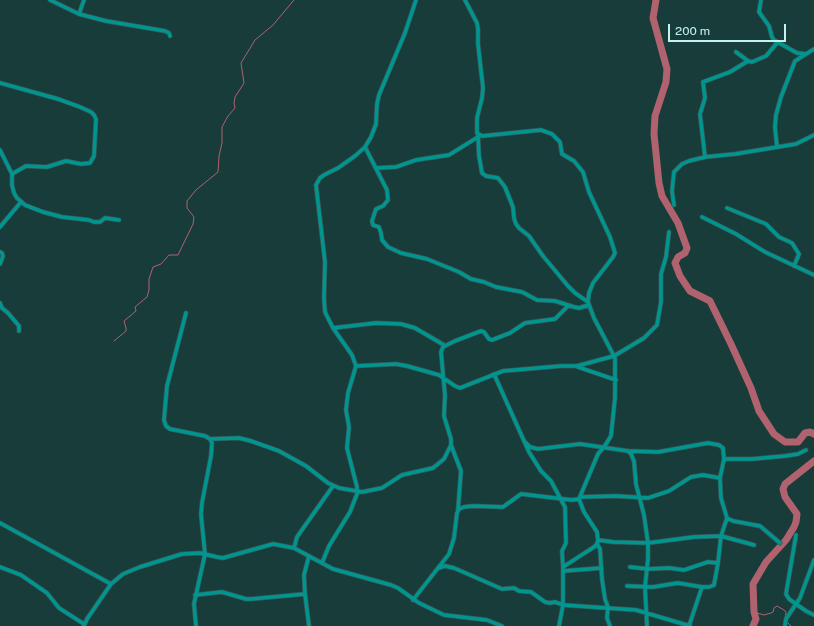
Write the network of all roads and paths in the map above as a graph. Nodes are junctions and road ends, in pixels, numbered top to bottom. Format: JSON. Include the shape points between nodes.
{"nodes":[{"id":1,"x":50,"y":0,"type":"edge"},
{"id":2,"x":84,"y":0,"type":"edge"},
{"id":3,"x":416,"y":0,"type":"edge"},
{"id":4,"x":466,"y":0,"type":"edge"},
{"id":5,"x":761,"y":0,"type":"edge"},
{"id":6,"x":57,"y":2,"type":"edge"},
{"id":7,"x":79,"y":14,"type":"junction"},
{"id":8,"x":170,"y":36,"type":"dead end"},
{"id":9,"x":777,"y":43,"type":"junction"},
{"id":10,"x":814,"y":49,"type":"edge"},
{"id":11,"x":736,"y":52,"type":"dead end"},
{"id":12,"x":806,"y":54,"type":"junction"},
{"id":13,"x":748,"y":61,"type":"junction"},
{"id":14,"x":0,"y":83,"type":"edge"},
{"id":15,"x":478,"y":136,"type":"junction"},
{"id":16,"x":814,"y":136,"type":"edge"},
{"id":17,"x":365,"y":147,"type":"junction"},
{"id":18,"x":777,"y":147,"type":"junction"},
{"id":19,"x":0,"y":150,"type":"edge"},
{"id":20,"x":705,"y":157,"type":"junction"},
{"id":21,"x":376,"y":168,"type":"junction"},
{"id":22,"x":12,"y":174,"type":"junction"},
{"id":23,"x":21,"y":202,"type":"junction"},
{"id":24,"x":674,"y":205,"type":"dead end"},
{"id":25,"x":727,"y":208,"type":"dead end"},
{"id":26,"x":702,"y":217,"type":"dead end"},
{"id":27,"x":119,"y":220,"type":"dead end"},
{"id":28,"x":0,"y":227,"type":"edge"},
{"id":29,"x":669,"y":232,"type":"dead end"},
{"id":30,"x":0,"y":252,"type":"edge"},
{"id":31,"x":0,"y":264,"type":"edge"},
{"id":32,"x":794,"y":266,"type":"junction"},
{"id":33,"x":814,"y":275,"type":"edge"},
{"id":34,"x":0,"y":303,"type":"edge"},
{"id":35,"x":589,"y":304,"type":"junction"},
{"id":36,"x":568,"y":306,"type":"junction"},
{"id":37,"x":186,"y":313,"type":"dead end"},
{"id":38,"x":333,"y":328,"type":"junction"},
{"id":39,"x":19,"y":331,"type":"dead end"},
{"id":40,"x":444,"y":345,"type":"junction"},
{"id":41,"x":614,"y":356,"type":"junction"},
{"id":42,"x":356,"y":366,"type":"junction"},
{"id":43,"x":577,"y":366,"type":"junction"},
{"id":44,"x":494,"y":374,"type":"junction"},
{"id":45,"x":443,"y":378,"type":"junction"},
{"id":46,"x":616,"y":380,"type":"junction"},
{"id":47,"x":210,"y":439,"type":"junction"},
{"id":48,"x":525,"y":442,"type":"junction"},
{"id":49,"x":451,"y":445,"type":"junction"},
{"id":50,"x":604,"y":447,"type":"junction"},
{"id":51,"x":806,"y":450,"type":"dead end"},
{"id":52,"x":628,"y":451,"type":"junction"},
{"id":53,"x":724,"y":459,"type":"junction"},
{"id":54,"x":720,"y":478,"type":"junction"},
{"id":55,"x":334,"y":486,"type":"junction"},
{"id":56,"x":357,"y":492,"type":"junction"},
{"id":57,"x":560,"y":498,"type":"junction"},
{"id":58,"x":580,"y":498,"type":"junction"},
{"id":59,"x":640,"y":498,"type":"junction"},
{"id":60,"x":458,"y":511,"type":"junction"},
{"id":61,"x":727,"y":518,"type":"junction"},
{"id":62,"x":0,"y":523,"type":"edge"},
{"id":63,"x":796,"y":535,"type":"dead end"},
{"id":64,"x":721,"y":536,"type":"junction"},
{"id":65,"x":597,"y":542,"type":"junction"},
{"id":66,"x":648,"y":543,"type":"junction"},
{"id":67,"x":780,"y":543,"type":"dead end"},
{"id":68,"x":754,"y":544,"type":"dead end"},
{"id":69,"x":294,"y":548,"type":"junction"},
{"id":70,"x":205,"y":554,"type":"junction"},
{"id":71,"x":309,"y":556,"type":"junction"},
{"id":72,"x":814,"y":560,"type":"edge"},
{"id":73,"x":322,"y":563,"type":"junction"},
{"id":74,"x":718,"y":563,"type":"junction"},
{"id":75,"x":0,"y":567,"type":"edge"},
{"id":76,"x":630,"y":567,"type":"dead end"},
{"id":77,"x":439,"y":568,"type":"junction"},
{"id":78,"x":601,"y":568,"type":"junction"},
{"id":79,"x":563,"y":569,"type":"junction"},
{"id":80,"x":648,"y":569,"type":"junction"},
{"id":81,"x":111,"y":584,"type":"junction"},
{"id":82,"x":627,"y":586,"type":"dead end"},
{"id":83,"x":646,"y":587,"type":"junction"},
{"id":84,"x":702,"y":587,"type":"junction"},
{"id":85,"x":305,"y":594,"type":"junction"},
{"id":86,"x":195,"y":595,"type":"junction"},
{"id":87,"x":413,"y":600,"type":"junction"},
{"id":88,"x":796,"y":604,"type":"junction"},
{"id":89,"x":563,"y":605,"type":"junction"},
{"id":90,"x":608,"y":607,"type":"junction"},
{"id":91,"x":646,"y":612,"type":"junction"},
{"id":92,"x":814,"y":615,"type":"edge"},
{"id":93,"x":84,"y":625,"type":"edge"},
{"id":94,"x":500,"y":625,"type":"edge"},
{"id":95,"x":196,"y":626,"type":"edge"},
{"id":96,"x":309,"y":626,"type":"edge"},
{"id":97,"x":559,"y":626,"type":"edge"},
{"id":98,"x":610,"y":626,"type":"edge"},
{"id":99,"x":647,"y":626,"type":"edge"},
{"id":100,"x":690,"y":626,"type":"edge"},
{"id":101,"x":785,"y":626,"type":"edge"}],
"edges":[{"from":1,"to":6,"type":"street"},
{"from":2,"to":7,"type":"street"},
{"from":3,"to":17,"type":"street","via":[[379,95],[377,119]]},
{"from":4,"to":15,"type":"street","via":[[478,28],[482,98],[476,128]]},
{"from":5,"to":9,"type":"street","via":[[759,12]]},
{"from":6,"to":7,"type":"street"},
{"from":7,"to":8,"type":"street","via":[[166,31]]},
{"from":9,"to":12,"type":"street","via":[[797,53]]},
{"from":9,"to":13,"type":"street","via":[[766,56],[752,62]]},
{"from":10,"to":12,"type":"street"},
{"from":11,"to":13,"type":"street"},
{"from":12,"to":18,"type":"street","via":[[795,61],[778,107],[775,127]]},
{"from":13,"to":20,"type":"street","via":[[730,72],[703,82],[705,98],[700,114]]},
{"from":14,"to":22,"type":"street","via":[[80,107],[94,114],[96,119],[94,156],[90,163],[66,161],[47,167],[26,166]]},
{"from":15,"to":21,"type":"street","via":[[449,156],[416,160],[396,167]]},
{"from":15,"to":35,"type":"street","via":[[482,173],[498,178],[505,187],[513,207],[516,224],[529,236],[568,286]]},
{"from":15,"to":35,"type":"street","via":[[535,130],[549,132],[560,142],[562,154],[574,161],[583,172],[614,253],[610,263],[593,283],[589,293]]},
{"from":16,"to":18,"type":"street","via":[[796,144]]},
{"from":17,"to":21,"type":"street"},
{"from":17,"to":38,"type":"street","via":[[344,164],[320,178],[316,185],[325,262],[324,304]]},
{"from":18,"to":20,"type":"street"},
{"from":19,"to":22,"type":"street"},
{"from":20,"to":24,"type":"street","via":[[682,164],[674,172]]},
{"from":21,"to":36,"type":"street","via":[[388,195],[386,203],[376,209],[372,221],[388,247],[496,288],[518,291],[537,300],[555,301]]},
{"from":22,"to":23,"type":"street","via":[[13,189]]},
{"from":23,"to":27,"type":"street","via":[[62,217],[94,222],[100,222],[105,218]]},
{"from":23,"to":28,"type":"street"},
{"from":25,"to":32,"type":"street","via":[[766,224],[779,237],[792,243],[799,254]]},
{"from":26,"to":32,"type":"street"},
{"from":29,"to":41,"type":"street","via":[[661,274],[661,302],[657,325],[644,338]]},
{"from":30,"to":31,"type":"street","via":[[3,256]]},
{"from":32,"to":33,"type":"street"},
{"from":34,"to":39,"type":"street","via":[[19,326]]},
{"from":35,"to":36,"type":"street","via":[[579,308]]},
{"from":35,"to":41,"type":"street"},
{"from":36,"to":40,"type":"street","via":[[555,319],[525,323],[510,333],[492,340],[481,331]]},
{"from":37,"to":47,"type":"street","via":[[167,386],[164,420],[170,429]]},
{"from":38,"to":40,"type":"street","via":[[376,323],[402,324],[415,328]]},
{"from":38,"to":42,"type":"street","via":[[352,355]]},
{"from":40,"to":45,"type":"street","via":[[441,352]]},
{"from":41,"to":43,"type":"street"},
{"from":41,"to":46,"type":"street"},
{"from":42,"to":45,"type":"street","via":[[396,364]]},
{"from":42,"to":56,"type":"street","via":[[346,410],[349,427],[347,448]]},
{"from":43,"to":44,"type":"street","via":[[514,370]]},
{"from":43,"to":46,"type":"street"},
{"from":44,"to":45,"type":"street","via":[[460,388]]},
{"from":44,"to":48,"type":"street"},
{"from":45,"to":49,"type":"street","via":[[444,416]]},
{"from":46,"to":50,"type":"street","via":[[611,436]]},
{"from":47,"to":55,"type":"street","via":[[251,440],[280,451]]},
{"from":47,"to":70,"type":"street","via":[[211,456],[201,514]]},
{"from":48,"to":50,"type":"street","via":[[530,447],[538,449],[580,444]]},
{"from":48,"to":57,"type":"street","via":[[537,466]]},
{"from":49,"to":56,"type":"street","via":[[444,460],[432,468],[402,475],[382,488]]},
{"from":49,"to":60,"type":"street","via":[[461,471]]},
{"from":50,"to":52,"type":"street"},
{"from":50,"to":58,"type":"street","via":[[598,454]]},
{"from":51,"to":53,"type":"street","via":[[785,456]]},
{"from":52,"to":53,"type":"street","via":[[658,452],[714,443],[723,448]]},
{"from":52,"to":59,"type":"street","via":[[634,461]]},
{"from":53,"to":54,"type":"street"},
{"from":54,"to":59,"type":"street","via":[[703,475],[691,477],[665,492]]},
{"from":54,"to":61,"type":"street","via":[[722,503]]},
{"from":55,"to":56,"type":"street"},
{"from":55,"to":69,"type":"street","via":[[297,537]]},
{"from":56,"to":73,"type":"street","via":[[350,512],[329,546]]},
{"from":57,"to":58,"type":"street"},
{"from":57,"to":60,"type":"street","via":[[521,494],[503,507],[464,507]]},
{"from":57,"to":79,"type":"street","via":[[566,510]]},
{"from":58,"to":59,"type":"street"},
{"from":58,"to":65,"type":"street","via":[[584,512],[597,532]]},
{"from":59,"to":66,"type":"street"},
{"from":60,"to":77,"type":"street","via":[[452,548]]},
{"from":61,"to":64,"type":"street"},
{"from":61,"to":67,"type":"street","via":[[760,526]]},
{"from":62,"to":81,"type":"street"},
{"from":63,"to":88,"type":"street","via":[[786,594]]},
{"from":64,"to":66,"type":"street"},
{"from":64,"to":68,"type":"street"},
{"from":64,"to":74,"type":"street"},
{"from":65,"to":66,"type":"street"},
{"from":65,"to":78,"type":"street"},
{"from":65,"to":79,"type":"street"},
{"from":66,"to":80,"type":"street"},
{"from":69,"to":70,"type":"street","via":[[273,544],[223,558]]},
{"from":69,"to":71,"type":"street"},
{"from":70,"to":81,"type":"street","via":[[182,554],[140,567],[123,574]]},
{"from":70,"to":86,"type":"street"},
{"from":71,"to":73,"type":"street"},
{"from":71,"to":85,"type":"street","via":[[304,575]]},
{"from":72,"to":88,"type":"street"},
{"from":73,"to":87,"type":"street","via":[[333,569],[391,585]]},
{"from":74,"to":80,"type":"street","via":[[708,562],[684,570]]},
{"from":74,"to":84,"type":"street","via":[[714,585]]},
{"from":75,"to":93,"type":"street","via":[[21,575],[47,594],[59,608]]},
{"from":76,"to":80,"type":"street"},
{"from":77,"to":87,"type":"street"},
{"from":77,"to":89,"type":"street","via":[[454,568],[502,589],[514,588],[531,592],[546,602]]},
{"from":78,"to":79,"type":"street"},
{"from":78,"to":90,"type":"street"},
{"from":79,"to":89,"type":"street"},
{"from":80,"to":83,"type":"street"},
{"from":81,"to":93,"type":"street"},
{"from":82,"to":83,"type":"street"},
{"from":83,"to":84,"type":"street","via":[[678,583]]},
{"from":83,"to":91,"type":"street"},
{"from":84,"to":100,"type":"street"},
{"from":85,"to":86,"type":"street","via":[[251,599],[222,592]]},
{"from":85,"to":96,"type":"street"},
{"from":86,"to":95,"type":"street"},
{"from":87,"to":94,"type":"street","via":[[444,615],[481,619]]},
{"from":88,"to":92,"type":"street"},
{"from":88,"to":101,"type":"street","via":[[786,619]]},
{"from":89,"to":90,"type":"street"},
{"from":89,"to":97,"type":"street"},
{"from":90,"to":91,"type":"street"},
{"from":90,"to":98,"type":"street","via":[[607,618]]},
{"from":91,"to":99,"type":"street"},
{"from":91,"to":100,"type":"street"}]}
